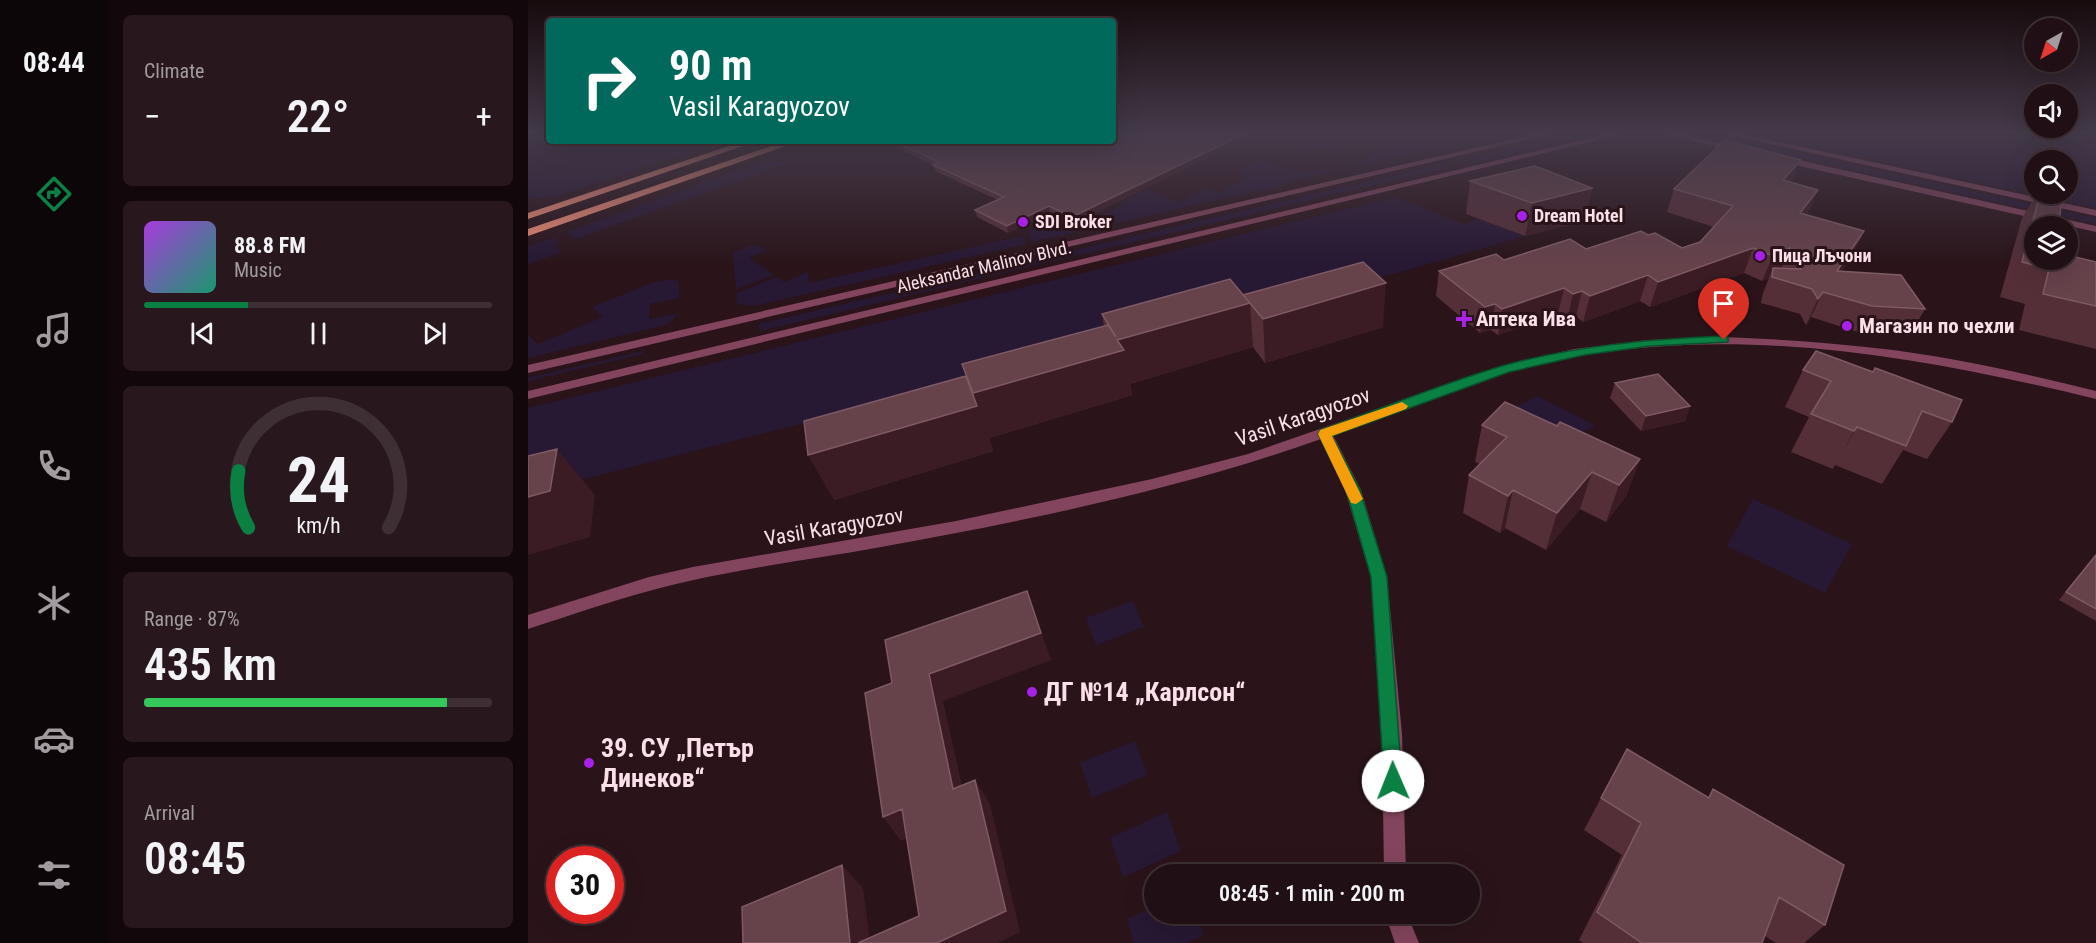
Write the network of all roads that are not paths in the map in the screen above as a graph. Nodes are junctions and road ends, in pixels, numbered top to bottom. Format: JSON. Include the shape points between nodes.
{"nodes":[{"id":1,"x":645,"y":177,"type":"edge"},
{"id":2,"x":691,"y":177,"type":"edge"},
{"id":3,"x":1357,"y":177,"type":"edge"},
{"id":4,"x":1439,"y":177,"type":"edge"},
{"id":5,"x":1863,"y":177,"type":"edge"},
{"id":6,"x":1930,"y":177,"type":"edge"},
{"id":7,"x":2096,"y":213,"type":"edge"},
{"id":8,"x":528,"y":216,"type":"edge"},
{"id":9,"x":2096,"y":229,"type":"edge"},
{"id":10,"x":528,"y":233,"type":"edge"},
{"id":11,"x":528,"y":369,"type":"edge"},
{"id":12,"x":528,"y":395,"type":"edge"},
{"id":13,"x":2096,"y":395,"type":"edge"},
{"id":14,"x":1325,"y":434,"type":"junction"},
{"id":15,"x":528,"y":622,"type":"edge"},
{"id":16,"x":1395,"y":864,"type":"edge"},
{"id":17,"x":1400,"y":924,"type":"edge"},
{"id":18,"x":1407,"y":943,"type":"edge"}],
"edges":[{"from":1,"to":8,"type":"main road"},
{"from":2,"to":10,"type":"main road"},
{"from":3,"to":11,"type":"street","name":"Aleksandar Malinov Blvd."},
{"from":4,"to":12,"type":"street","name":"Aleksandar Malinov Blvd."},
{"from":5,"to":9,"type":"street"},
{"from":6,"to":7,"type":"street"},
{"from":13,"to":14,"type":"street","name":"Vasil Karagyozov","via":[[1947,363],[1797,344],[1724,340],[1650,343],[1505,369]]},
{"from":14,"to":15,"type":"street","name":"Vasil Karagyozov","via":[[1102,498],[693,574]]},
{"from":14,"to":16,"type":"street","via":[[1353,490],[1379,577],[1392,734]]},
{"from":17,"to":18,"type":"street"}]}
